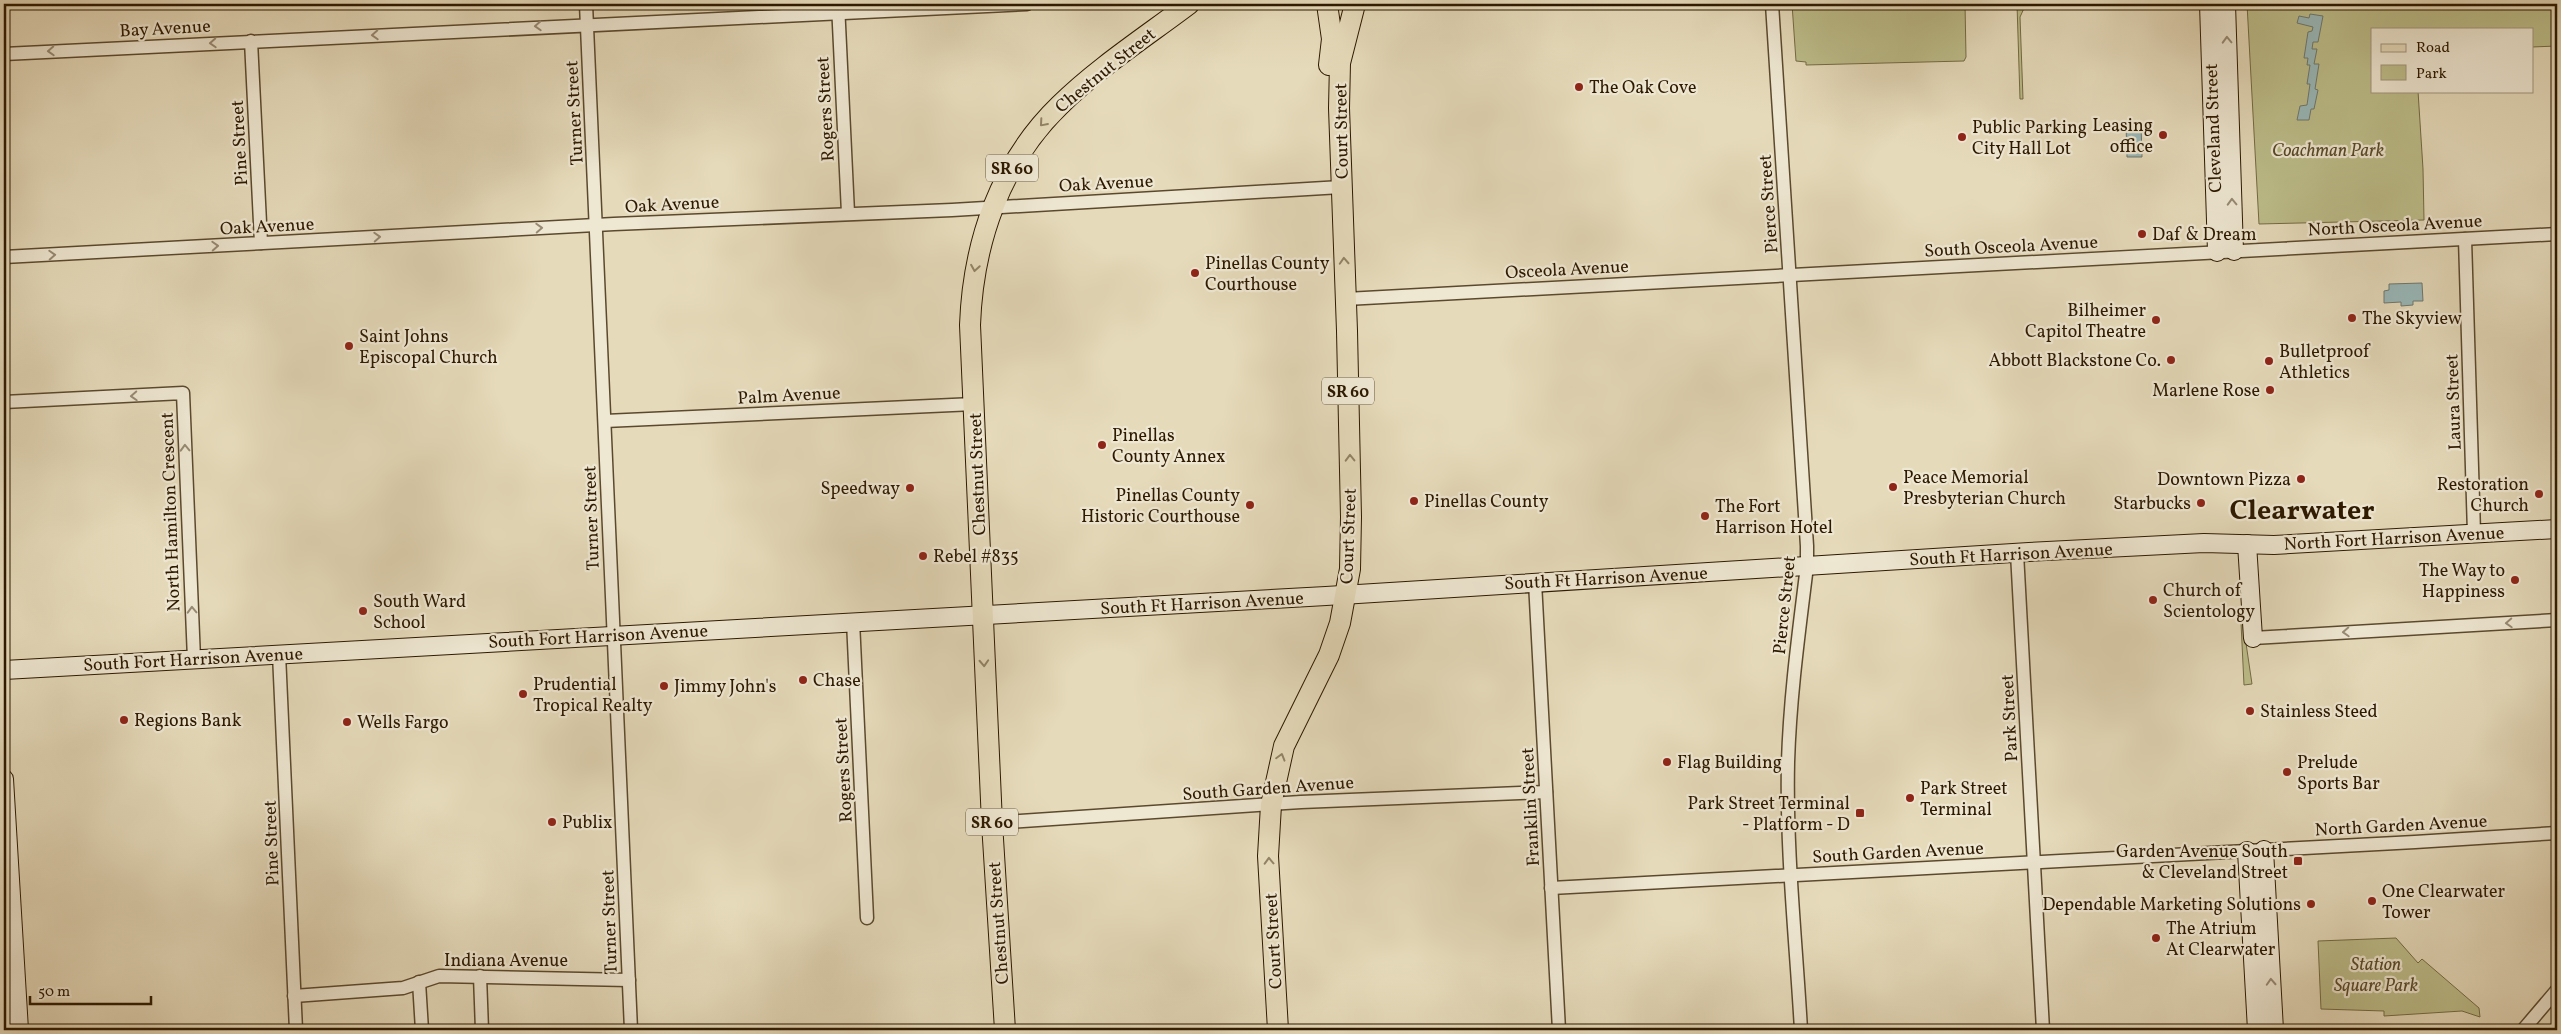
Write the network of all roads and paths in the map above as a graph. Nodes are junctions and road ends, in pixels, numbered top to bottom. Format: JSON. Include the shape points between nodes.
{"nodes":[{"id":1,"x":586,"y":4,"type":"edge"},
{"id":2,"x":1027,"y":4,"type":"edge"},
{"id":3,"x":1189,"y":4,"type":"edge"},
{"id":4,"x":1327,"y":4,"type":"edge"},
{"id":5,"x":1355,"y":4,"type":"edge"},
{"id":6,"x":1772,"y":4,"type":"edge"},
{"id":7,"x":2209,"y":4,"type":"edge"},
{"id":8,"x":2226,"y":4,"type":"edge"},
{"id":9,"x":838,"y":8,"type":"edge"},
{"id":10,"x":586,"y":24,"type":"junction"},
{"id":11,"x":251,"y":41,"type":"junction"},
{"id":12,"x":4,"y":54,"type":"edge"},
{"id":13,"x":1341,"y":187,"type":"junction"},
{"id":14,"x":993,"y":207,"type":"junction"},
{"id":15,"x":848,"y":213,"type":"junction"},
{"id":16,"x":597,"y":226,"type":"junction"},
{"id":17,"x":2557,"y":234,"type":"edge"},
{"id":18,"x":2465,"y":239,"type":"junction"},
{"id":19,"x":261,"y":243,"type":"junction"},
{"id":20,"x":2225,"y":251,"type":"junction"},
{"id":21,"x":4,"y":258,"type":"edge"},
{"id":22,"x":1790,"y":275,"type":"junction"},
{"id":23,"x":1346,"y":300,"type":"junction"},
{"id":24,"x":4,"y":402,"type":"edge"},
{"id":25,"x":974,"y":404,"type":"junction"},
{"id":26,"x":605,"y":421,"type":"junction"},
{"id":27,"x":2557,"y":529,"type":"edge"},
{"id":28,"x":2474,"y":533,"type":"junction"},
{"id":29,"x":2239,"y":544,"type":"junction"},
{"id":30,"x":2017,"y":553,"type":"junction"},
{"id":31,"x":1807,"y":566,"type":"junction"},
{"id":32,"x":1535,"y":582,"type":"junction"},
{"id":33,"x":1346,"y":594,"type":"junction"},
{"id":34,"x":982,"y":614,"type":"junction"},
{"id":35,"x":2557,"y":620,"type":"edge"},
{"id":36,"x":853,"y":621,"type":"junction"},
{"id":37,"x":614,"y":635,"type":"junction"},
{"id":38,"x":2253,"y":638,"type":"joint"},
{"id":39,"x":279,"y":654,"type":"junction"},
{"id":40,"x":194,"y":659,"type":"junction"},
{"id":41,"x":4,"y":670,"type":"edge"},
{"id":42,"x":4,"y":779,"type":"edge"},
{"id":43,"x":1546,"y":792,"type":"junction"},
{"id":44,"x":1271,"y":805,"type":"junction"},
{"id":45,"x":992,"y":823,"type":"junction"},
{"id":46,"x":2557,"y":833,"type":"edge"},
{"id":47,"x":2256,"y":851,"type":"junction"},
{"id":48,"x":2034,"y":862,"type":"junction"},
{"id":49,"x":1792,"y":876,"type":"junction"},
{"id":50,"x":1552,"y":888,"type":"junction"},
{"id":51,"x":867,"y":918,"type":"dead end"},
{"id":52,"x":480,"y":976,"type":"junction"},
{"id":53,"x":629,"y":980,"type":"junction"},
{"id":54,"x":419,"y":982,"type":"junction"},
{"id":55,"x":2557,"y":990,"type":"edge"},
{"id":56,"x":294,"y":996,"type":"junction"},
{"id":57,"x":19,"y":1030,"type":"edge"},
{"id":58,"x":296,"y":1030,"type":"edge"},
{"id":59,"x":422,"y":1030,"type":"edge"},
{"id":60,"x":482,"y":1030,"type":"edge"},
{"id":61,"x":632,"y":1030,"type":"edge"},
{"id":62,"x":1005,"y":1030,"type":"edge"},
{"id":63,"x":1278,"y":1030,"type":"edge"},
{"id":64,"x":1559,"y":1030,"type":"edge"},
{"id":65,"x":1801,"y":1030,"type":"edge"},
{"id":66,"x":2044,"y":1030,"type":"edge"},
{"id":67,"x":2257,"y":1030,"type":"edge"},
{"id":68,"x":2274,"y":1030,"type":"edge"},
{"id":69,"x":2524,"y":1030,"type":"edge"}],
"edges":[{"from":1,"to":10,"type":"street","name":"Turner Street"},
{"from":2,"to":9,"type":"street","name":"Bay Avenue"},
{"from":3,"to":14,"type":"main road","name":"Chestnut Street","number":"SR 60","one_way":true,"via":[[1059,105],[1023,149]]},
{"from":4,"to":13,"type":"main road","via":[[1332,40],[1327,109],[1329,152]]},
{"from":5,"to":13,"type":"main road","name":"Court Street","number":"SR 60","via":[[1340,63]]},
{"from":6,"to":22,"type":"street","name":"Pierce Street"},
{"from":7,"to":20,"type":"street","name":"Cleveland Street"},
{"from":20,"to":8,"type":"street","name":"Cleveland Street","one_way":true},
{"from":9,"to":10,"type":"street","name":"Bay Avenue"},
{"from":9,"to":15,"type":"street","name":"Rogers Street"},
{"from":10,"to":11,"type":"street","name":"Bay Avenue","one_way":true},
{"from":10,"to":16,"type":"street","name":"Turner Street"},
{"from":11,"to":12,"type":"street","name":"Bay Avenue","one_way":true},
{"from":11,"to":19,"type":"street","name":"Pine Street"},
{"from":13,"to":14,"type":"street","name":"Oak Avenue"},
{"from":23,"to":13,"type":"main road","name":"Court Street","number":"SR 60","one_way":true},
{"from":14,"to":15,"type":"street","name":"Oak Avenue"},
{"from":14,"to":25,"type":"main road","name":"Chestnut Street","number":"SR 60","one_way":true,"via":[[980,243],[971,291]]},
{"from":15,"to":16,"type":"street","name":"Oak Avenue"},
{"from":19,"to":16,"type":"street","name":"Oak Avenue","one_way":true},
{"from":16,"to":26,"type":"street","name":"Turner Street"},
{"from":17,"to":18,"type":"street","name":"North Osceola Avenue"},
{"from":18,"to":20,"type":"street","name":"North Osceola Avenue"},
{"from":18,"to":28,"type":"street","name":"Laura Street"},
{"from":21,"to":19,"type":"street","name":"Oak Avenue","one_way":true},
{"from":20,"to":22,"type":"street","name":"South Osceola Avenue"},
{"from":22,"to":23,"type":"street","name":"Osceola Avenue"},
{"from":22,"to":31,"type":"street","name":"Pierce Street"},
{"from":33,"to":23,"type":"main road","name":"Court Street","number":"SR 60","one_way":true,"via":[[1351,517]]},
{"from":40,"to":24,"type":"street","name":"North Hamilton Crescent","one_way":true,"via":[[183,394]]},
{"from":25,"to":26,"type":"street","name":"Palm Avenue"},
{"from":25,"to":34,"type":"main road","name":"Chestnut Street","number":"SR 60"},
{"from":26,"to":37,"type":"street","name":"Turner Street"},
{"from":27,"to":28,"type":"street","name":"North Fort Harrison Avenue"},
{"from":28,"to":29,"type":"street","name":"North Fort Harrison Avenue","via":[[2274,545]]},
{"from":29,"to":30,"type":"street","name":"South Ft Harrison Avenue"},
{"from":29,"to":38,"type":"street"},
{"from":30,"to":31,"type":"street","name":"South Ft Harrison Avenue"},
{"from":30,"to":48,"type":"street","name":"Park Street"},
{"from":31,"to":32,"type":"street","name":"South Ft Harrison Avenue"},
{"from":31,"to":49,"type":"street","name":"Pierce Street","via":[[1790,722],[1788,807]]},
{"from":32,"to":33,"type":"street","name":"South Ft Harrison Avenue"},
{"from":32,"to":43,"type":"street","name":"Franklin Street"},
{"from":33,"to":34,"type":"street","name":"South Ft Harrison Avenue"},
{"from":44,"to":33,"type":"main road","name":"Court Street","number":"SR 60","one_way":true,"via":[[1284,746],[1329,655]]},
{"from":34,"to":36,"type":"street","name":"South Fort Harrison Avenue"},
{"from":34,"to":45,"type":"main road","name":"Chestnut Street","number":"SR 60","one_way":true},
{"from":35,"to":38,"type":"street","one_way":true},
{"from":36,"to":37,"type":"street","name":"South Fort Harrison Avenue"},
{"from":36,"to":51,"type":"street","name":"Rogers Street"},
{"from":37,"to":39,"type":"street","name":"South Fort Harrison Avenue"},
{"from":37,"to":53,"type":"street","name":"Turner Street"},
{"from":39,"to":40,"type":"street","name":"South Fort Harrison Avenue"},
{"from":39,"to":56,"type":"street","name":"Pine Street"},
{"from":40,"to":41,"type":"street","name":"South Fort Harrison Avenue"},
{"from":42,"to":57,"type":"street"},
{"from":43,"to":44,"type":"street","name":"South Garden Avenue"},
{"from":43,"to":50,"type":"street","name":"Franklin Street"},
{"from":44,"to":45,"type":"street","name":"South Garden Avenue"},
{"from":63,"to":44,"type":"main road","name":"Court Street","number":"SR 60","one_way":true,"via":[[1268,856]]},
{"from":45,"to":62,"type":"main road","name":"Chestnut Street","number":"SR 60"},
{"from":46,"to":47,"type":"street","name":"North Garden Avenue"},
{"from":47,"to":48,"type":"street","name":"South Garden Avenue"},
{"from":47,"to":67,"type":"street"},
{"from":68,"to":47,"type":"street","one_way":true},
{"from":48,"to":49,"type":"street","name":"South Garden Avenue"},
{"from":48,"to":66,"type":"street","name":"Park Street"},
{"from":49,"to":50,"type":"street","name":"South Garden Avenue"},
{"from":49,"to":65,"type":"street","name":"Pierce Street"},
{"from":50,"to":64,"type":"street","name":"Franklin Street"},
{"from":52,"to":53,"type":"street","name":"Indiana Avenue"},
{"from":52,"to":54,"type":"street","name":"Indiana Avenue","via":[[439,976]]},
{"from":52,"to":60,"type":"street"},
{"from":53,"to":61,"type":"street","name":"Turner Street"},
{"from":54,"to":56,"type":"street","name":"Indiana Avenue","via":[[403,988]]},
{"from":54,"to":59,"type":"street"},
{"from":55,"to":69,"type":"street"},
{"from":56,"to":58,"type":"street","name":"Pine Street"}]}
